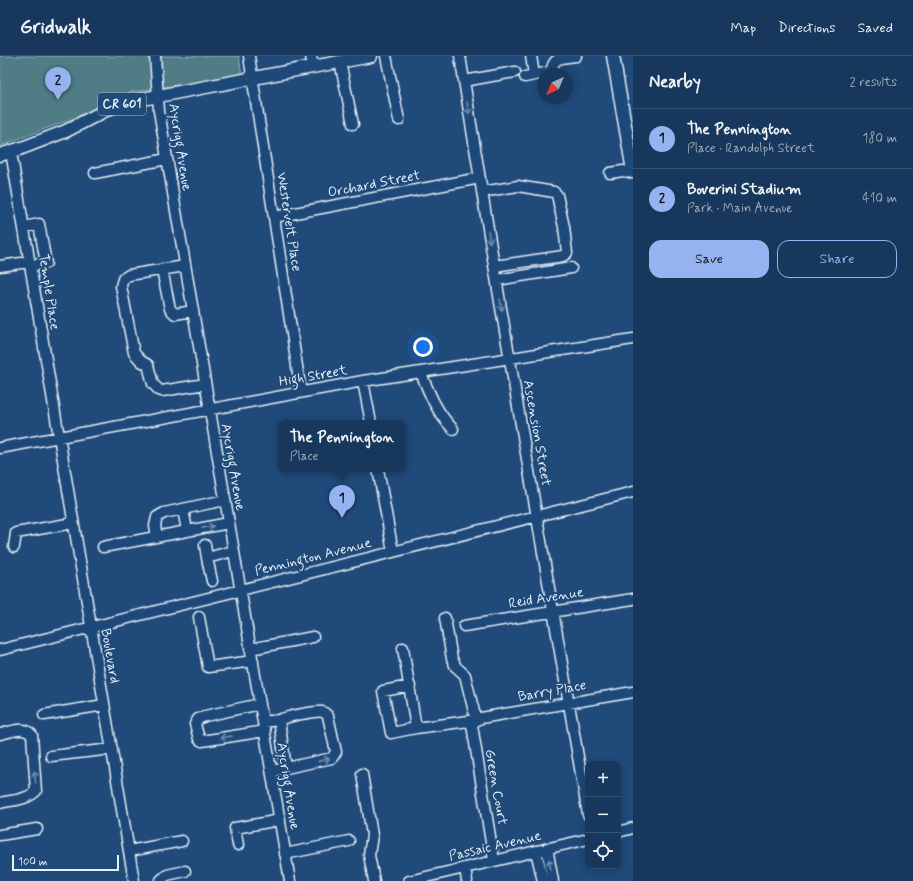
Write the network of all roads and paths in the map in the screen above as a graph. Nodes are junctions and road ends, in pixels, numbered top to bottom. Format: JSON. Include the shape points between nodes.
{"nodes":[{"id":1,"x":155,"y":56,"type":"edge"},
{"id":2,"x":249,"y":56,"type":"edge"},
{"id":3,"x":371,"y":56,"type":"edge"},
{"id":4,"x":386,"y":56,"type":"edge"},
{"id":5,"x":460,"y":56,"type":"edge"},
{"id":6,"x":531,"y":56,"type":"edge"},
{"id":7,"x":576,"y":56,"type":"edge"},
{"id":8,"x":613,"y":56,"type":"edge"},
{"id":9,"x":312,"y":61,"type":"edge"},
{"id":10,"x":340,"y":62,"type":"junction"},
{"id":11,"x":515,"y":72,"type":"dead end"},
{"id":12,"x":252,"y":78,"type":"junction"},
{"id":13,"x":464,"y":81,"type":"junction"},
{"id":14,"x":158,"y":96,"type":"junction"},
{"id":15,"x":398,"y":120,"type":"dead end"},
{"id":16,"x":353,"y":124,"type":"dead end"},
{"id":17,"x":6,"y":153,"type":"edge"},
{"id":18,"x":167,"y":159,"type":"junction"},
{"id":19,"x":633,"y":172,"type":"edge"},
{"id":20,"x":95,"y":173,"type":"dead end"},
{"id":21,"x":610,"y":173,"type":"dead end"},
{"id":22,"x":480,"y":178,"type":"junction"},
{"id":23,"x":482,"y":192,"type":"junction"},
{"id":24,"x":274,"y":217,"type":"junction"},
{"id":25,"x":24,"y":227,"type":"junction"},
{"id":26,"x":30,"y":264,"type":"junction"},
{"id":27,"x":0,"y":266,"type":"edge"},
{"id":28,"x":185,"y":266,"type":"junction"},
{"id":29,"x":494,"y":266,"type":"junction"},
{"id":30,"x":571,"y":268,"type":"dead end"},
{"id":31,"x":162,"y":269,"type":"junction"},
{"id":32,"x":496,"y":280,"type":"junction"},
{"id":33,"x":193,"y":311,"type":"junction"},
{"id":34,"x":633,"y":339,"type":"edge"},
{"id":35,"x":510,"y":359,"type":"junction"},
{"id":36,"x":421,"y":373,"type":"junction"},
{"id":37,"x":363,"y":382,"type":"junction"},
{"id":38,"x":205,"y":384,"type":"junction"},
{"id":39,"x":302,"y":392,"type":"junction"},
{"id":40,"x":209,"y":409,"type":"junction"},
{"id":41,"x":369,"y":420,"type":"edge"},
{"id":42,"x":453,"y":429,"type":"dead end"},
{"id":43,"x":58,"y":436,"type":"junction"},
{"id":44,"x":0,"y":448,"type":"edge"},
{"id":45,"x":379,"y":472,"type":"edge"},
{"id":46,"x":633,"y":492,"type":"edge"},
{"id":47,"x":225,"y":500,"type":"junction"},
{"id":48,"x":183,"y":509,"type":"junction"},
{"id":49,"x":537,"y":516,"type":"junction"},
{"id":50,"x":73,"y":523,"type":"junction"},
{"id":51,"x":229,"y":523,"type":"junction"},
{"id":52,"x":187,"y":531,"type":"junction"},
{"id":53,"x":157,"y":537,"type":"junction"},
{"id":54,"x":205,"y":544,"type":"dead end"},
{"id":55,"x":14,"y":547,"type":"dead end"},
{"id":56,"x":103,"y":547,"type":"dead end"},
{"id":57,"x":234,"y":552,"type":"junction"},
{"id":58,"x":392,"y":552,"type":"junction"},
{"id":59,"x":208,"y":558,"type":"junction"},
{"id":60,"x":212,"y":581,"type":"dead end"},
{"id":61,"x":240,"y":590,"type":"junction"},
{"id":62,"x":633,"y":598,"type":"edge"},
{"id":63,"x":553,"y":612,"type":"junction"},
{"id":64,"x":199,"y":617,"type":"dead end"},
{"id":65,"x":445,"y":618,"type":"dead end"},
{"id":66,"x":464,"y":626,"type":"dead end"},
{"id":67,"x":91,"y":627,"type":"junction"},
{"id":68,"x":313,"y":637,"type":"dead end"},
{"id":69,"x":403,"y":648,"type":"dead end"},
{"id":70,"x":250,"y":649,"type":"junction"},
{"id":71,"x":0,"y":650,"type":"edge"},
{"id":72,"x":252,"y":661,"type":"junction"},
{"id":73,"x":410,"y":686,"type":"junction"},
{"id":74,"x":633,"y":692,"type":"edge"},
{"id":75,"x":568,"y":703,"type":"junction"},
{"id":76,"x":260,"y":704,"type":"junction"},
{"id":77,"x":104,"y":705,"type":"junction"},
{"id":78,"x":44,"y":715,"type":"dead end"},
{"id":79,"x":279,"y":720,"type":"junction"},
{"id":80,"x":476,"y":720,"type":"junction"},
{"id":81,"x":264,"y":727,"type":"junction"},
{"id":82,"x":416,"y":728,"type":"junction"},
{"id":83,"x":0,"y":734,"type":"edge"},
{"id":84,"x":112,"y":749,"type":"junction"},
{"id":85,"x":51,"y":756,"type":"dead end"},
{"id":86,"x":286,"y":768,"type":"junction"},
{"id":87,"x":272,"y":771,"type":"junction"},
{"id":88,"x":362,"y":774,"type":"dead end"},
{"id":89,"x":585,"y":798,"type":"edge"},
{"id":90,"x":0,"y":803,"type":"edge"},
{"id":91,"x":280,"y":820,"type":"junction"},
{"id":92,"x":633,"y":828,"type":"edge"},
{"id":93,"x":37,"y":829,"type":"dead end"},
{"id":94,"x":621,"y":831,"type":"edge"},
{"id":95,"x":0,"y":835,"type":"edge"},
{"id":96,"x":182,"y":840,"type":"dead end"},
{"id":97,"x":585,"y":840,"type":"edge"},
{"id":98,"x":350,"y":841,"type":"dead end"},
{"id":99,"x":238,"y":845,"type":"dead end"},
{"id":100,"x":547,"y":848,"type":"junction"},
{"id":101,"x":129,"y":851,"type":"junction"},
{"id":102,"x":536,"y":851,"type":"junction"},
{"id":103,"x":285,"y":854,"type":"junction"},
{"id":104,"x":494,"y":861,"type":"junction"},
{"id":105,"x":465,"y":868,"type":"junction"},
{"id":106,"x":185,"y":871,"type":"dead end"},
{"id":107,"x":159,"y":880,"type":"edge"},
{"id":108,"x":134,"y":881,"type":"edge"},
{"id":109,"x":290,"y":881,"type":"edge"},
{"id":110,"x":374,"y":881,"type":"edge"},
{"id":111,"x":409,"y":881,"type":"edge"},
{"id":112,"x":467,"y":881,"type":"edge"},
{"id":113,"x":544,"y":881,"type":"edge"},
{"id":114,"x":553,"y":881,"type":"edge"}],
"edges":[{"from":1,"to":14,"type":"street","name":"Aycrigg Avenue"},
{"from":2,"to":12,"type":"street","name":"Westervelt Place"},
{"from":3,"to":10,"type":"main road","number":"CR 601"},
{"from":4,"to":15,"type":"street"},
{"from":5,"to":13,"type":"street","name":"Ascension Street"},
{"from":6,"to":7,"type":"street","via":[[530,76],[550,72],[557,59]]},
{"from":8,"to":19,"type":"main road"},
{"from":9,"to":10,"type":"main road","number":"CR 601"},
{"from":9,"to":12,"type":"main road","number":"CR 601"},
{"from":10,"to":16,"type":"street"},
{"from":11,"to":13,"type":"street"},
{"from":12,"to":14,"type":"main road","number":"CR 601"},
{"from":12,"to":24,"type":"street","name":"Westervelt Place"},
{"from":13,"to":22,"type":"street","name":"Ascension Street","one_way":true},
{"from":14,"to":17,"type":"main road","number":"CR 601","via":[[121,104],[66,131]]},
{"from":14,"to":18,"type":"street","name":"Aycrigg Avenue"},
{"from":17,"to":25,"type":"street","name":"Temple Place"},
{"from":18,"to":20,"type":"street"},
{"from":18,"to":28,"type":"street","name":"Aycrigg Avenue"},
{"from":19,"to":21,"type":"street"},
{"from":22,"to":23,"type":"street","name":"Ascension Street"},
{"from":22,"to":24,"type":"street","name":"Orchard Street"},
{"from":23,"to":29,"type":"street","name":"Ascension Street","one_way":true},
{"from":23,"to":29,"type":"street","via":[[518,186],[554,192],[557,195],[564,227],[567,253],[563,256]]},
{"from":24,"to":39,"type":"street","name":"Westervelt Place"},
{"from":25,"to":26,"type":"street","name":"Temple Place"},
{"from":25,"to":26,"type":"street","via":[[39,224],[46,263]]},
{"from":26,"to":27,"type":"street"},
{"from":26,"to":43,"type":"street","name":"Temple Place"},
{"from":28,"to":31,"type":"street"},
{"from":28,"to":33,"type":"street","name":"Aycrigg Avenue"},
{"from":29,"to":32,"type":"street","name":"Ascension Street"},
{"from":30,"to":32,"type":"street"},
{"from":31,"to":33,"type":"street","via":[[170,309],[175,314]]},
{"from":31,"to":38,"type":"street","via":[[129,275],[123,279],[134,353],[148,366],[153,384],[158,390]]},
{"from":32,"to":35,"type":"street","name":"Ascension Street","one_way":true},
{"from":33,"to":38,"type":"street","name":"Aycrigg Avenue"},
{"from":34,"to":35,"type":"street","name":"High Street"},
{"from":35,"to":36,"type":"street","name":"High Street"},
{"from":35,"to":49,"type":"street","name":"Ascension Street"},
{"from":36,"to":37,"type":"street","name":"High Street"},
{"from":36,"to":42,"type":"street","via":[[433,403],[442,418]]},
{"from":37,"to":39,"type":"street","name":"High Street"},
{"from":37,"to":41,"type":"street"},
{"from":38,"to":40,"type":"street","name":"Aycrigg Avenue"},
{"from":39,"to":40,"type":"street","name":"High Street"},
{"from":40,"to":43,"type":"street","name":"High Street"},
{"from":40,"to":47,"type":"street","name":"Aycrigg Avenue"},
{"from":43,"to":44,"type":"street","name":"High Street"},
{"from":43,"to":50,"type":"street","name":"Boulevard"},
{"from":45,"to":58,"type":"street"},
{"from":46,"to":49,"type":"street","name":"Pennington Avenue"},
{"from":47,"to":48,"type":"street"},
{"from":47,"to":51,"type":"street","name":"Aycrigg Avenue"},
{"from":48,"to":52,"type":"street"},
{"from":48,"to":53,"type":"street","via":[[157,516]]},
{"from":49,"to":58,"type":"street","name":"Pennington Avenue"},
{"from":49,"to":63,"type":"street","name":"Ascension Street"},
{"from":50,"to":55,"type":"street","via":[[16,533]]},
{"from":50,"to":67,"type":"street","name":"Boulevard"},
{"from":52,"to":51,"type":"street","one_way":true},
{"from":51,"to":57,"type":"street","name":"Aycrigg Avenue"},
{"from":52,"to":53,"type":"street"},
{"from":53,"to":56,"type":"street"},
{"from":54,"to":59,"type":"street"},
{"from":57,"to":59,"type":"street"},
{"from":57,"to":61,"type":"street","name":"Aycrigg Avenue"},
{"from":58,"to":61,"type":"street","name":"Pennington Avenue"},
{"from":59,"to":60,"type":"street"},
{"from":61,"to":67,"type":"street","name":"Pennington Avenue"},
{"from":61,"to":70,"type":"street","name":"Aycrigg Avenue"},
{"from":62,"to":63,"type":"street","name":"Reid Avenue"},
{"from":63,"to":66,"type":"street","name":"Reid Avenue"},
{"from":63,"to":75,"type":"street","name":"Ascension Street"},
{"from":64,"to":72,"type":"street","via":[[208,667]]},
{"from":65,"to":80,"type":"street","name":"Green Court","via":[[452,659],[465,675]]},
{"from":67,"to":71,"type":"street","name":"Pennington Avenue"},
{"from":67,"to":77,"type":"street","name":"Boulevard"},
{"from":68,"to":70,"type":"street"},
{"from":69,"to":73,"type":"street"},
{"from":70,"to":72,"type":"street","name":"Aycrigg Avenue"},
{"from":72,"to":76,"type":"street","name":"Aycrigg Avenue"},
{"from":73,"to":82,"type":"street"},
{"from":73,"to":82,"type":"street","name":"Barry Place","via":[[383,691],[391,733]]},
{"from":74,"to":75,"type":"street","name":"Barry Place"},
{"from":75,"to":80,"type":"street","name":"Barry Place"},
{"from":75,"to":89,"type":"street","name":"Ascension Street"},
{"from":76,"to":81,"type":"street","name":"Aycrigg Avenue"},
{"from":81,"to":76,"type":"street","one_way":true,"via":[[202,741],[199,739],[195,724],[198,719],[205,716]]},
{"from":77,"to":78,"type":"street"},
{"from":77,"to":84,"type":"street","name":"Boulevard"},
{"from":79,"to":81,"type":"street"},
{"from":79,"to":86,"type":"street"},
{"from":86,"to":79,"type":"street","one_way":true,"via":[[332,758],[336,752],[328,716],[324,712]]},
{"from":80,"to":82,"type":"street","name":"Barry Place"},
{"from":80,"to":104,"type":"street","name":"Green Court","via":[[472,725]]},
{"from":81,"to":87,"type":"street","name":"Aycrigg Avenue"},
{"from":90,"to":83,"type":"street","one_way":true,"via":[[24,799],[36,791],[32,735],[23,729]]},
{"from":84,"to":85,"type":"street"},
{"from":84,"to":101,"type":"street","name":"Boulevard"},
{"from":86,"to":87,"type":"street"},
{"from":87,"to":91,"type":"street","name":"Aycrigg Avenue"},
{"from":88,"to":110,"type":"street","via":[[372,835],[369,855]]},
{"from":91,"to":99,"type":"street","via":[[235,828]]},
{"from":91,"to":103,"type":"street","name":"Aycrigg Avenue"},
{"from":92,"to":94,"type":"street"},
{"from":93,"to":95,"type":"street"},
{"from":96,"to":101,"type":"street"},
{"from":97,"to":100,"type":"street","name":"Passaic Avenue"},
{"from":98,"to":103,"type":"street"},
{"from":100,"to":102,"type":"street","name":"Passaic Avenue"},
{"from":114,"to":100,"type":"street","one_way":true},
{"from":101,"to":108,"type":"street","name":"Boulevard"},
{"from":102,"to":104,"type":"street","name":"Passaic Avenue"},
{"from":102,"to":113,"type":"street"},
{"from":103,"to":109,"type":"street","name":"Aycrigg Avenue"},
{"from":104,"to":105,"type":"street","name":"Passaic Avenue"},
{"from":105,"to":111,"type":"street","name":"Passaic Avenue"},
{"from":105,"to":112,"type":"street"},
{"from":106,"to":107,"type":"street","via":[[167,875]]}]}
